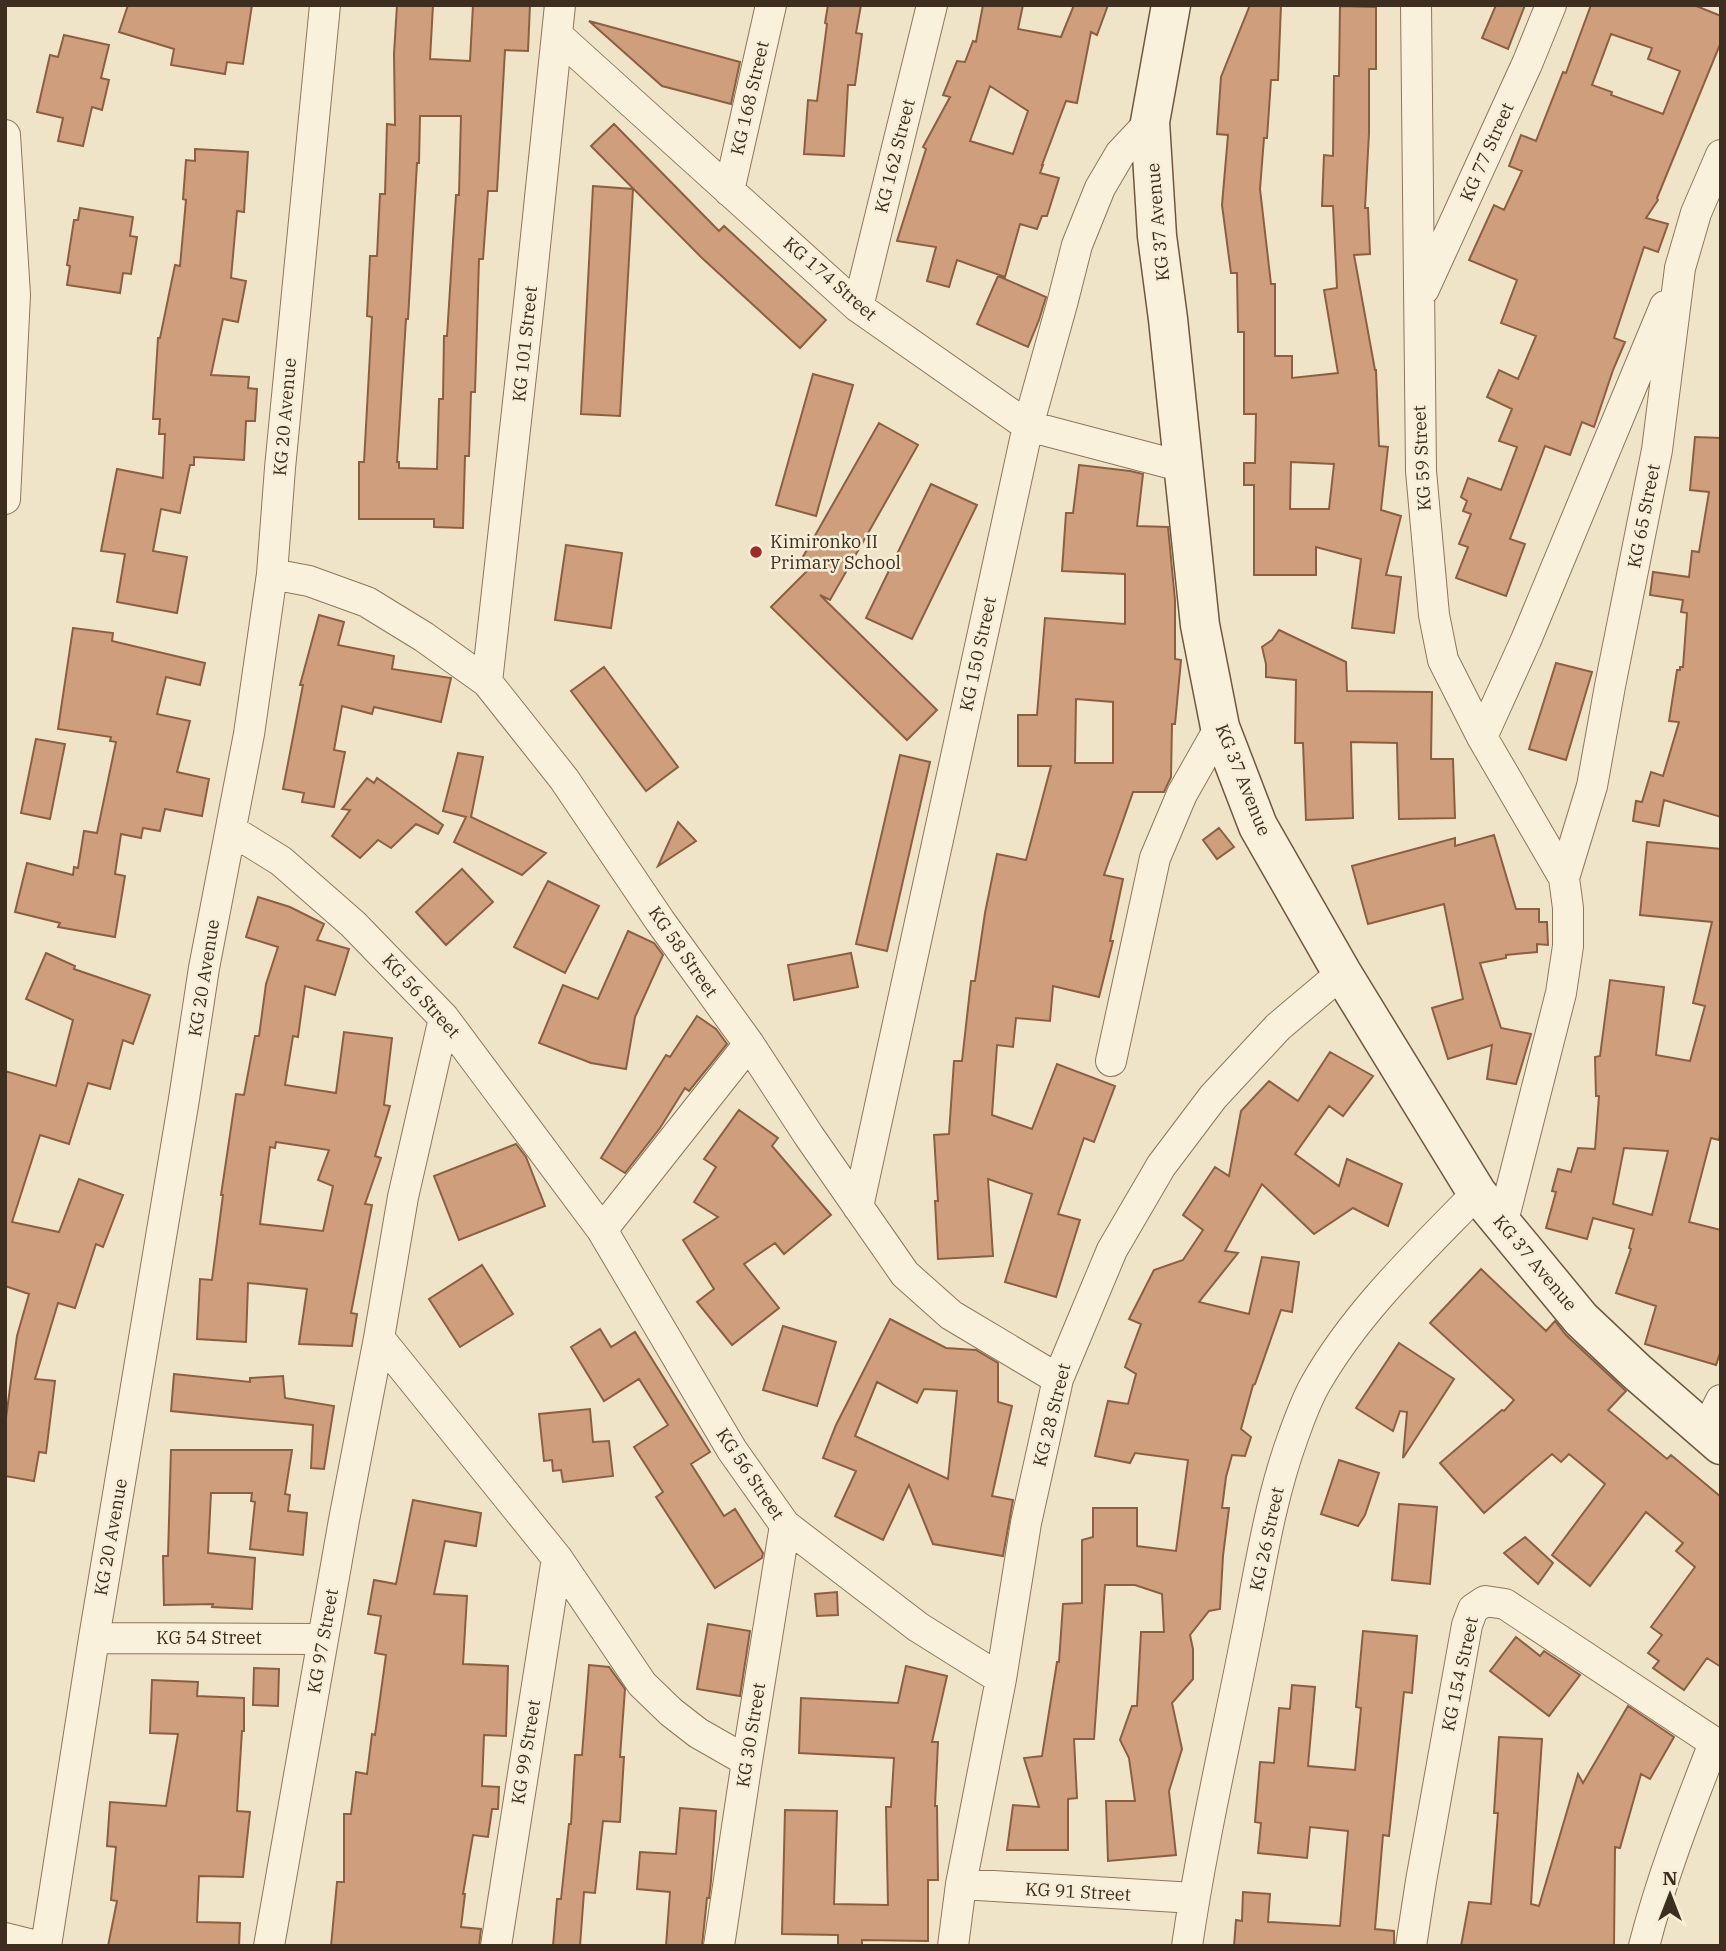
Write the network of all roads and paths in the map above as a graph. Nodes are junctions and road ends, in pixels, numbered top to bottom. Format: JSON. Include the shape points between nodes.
{"nodes":[{"id":1,"x":325,"y":5,"type":"edge"},
{"id":2,"x":560,"y":5,"type":"edge"},
{"id":3,"x":771,"y":5,"type":"edge"},
{"id":4,"x":933,"y":5,"type":"edge"},
{"id":5,"x":1171,"y":5,"type":"edge"},
{"id":6,"x":1416,"y":5,"type":"edge"},
{"id":7,"x":1551,"y":5,"type":"edge"},
{"id":8,"x":558,"y":35,"type":"junction"},
{"id":9,"x":1150,"y":122,"type":"junction"},
{"id":10,"x":5,"y":135,"type":"edge"},
{"id":11,"x":1721,"y":155,"type":"edge"},
{"id":12,"x":729,"y":191,"type":"junction"},
{"id":13,"x":1680,"y":268,"type":"junction"},
{"id":14,"x":1420,"y":298,"type":"junction"},
{"id":15,"x":858,"y":307,"type":"junction"},
{"id":16,"x":1028,"y":426,"type":"junction"},
{"id":17,"x":1184,"y":467,"type":"junction"},
{"id":18,"x":5,"y":499,"type":"edge"},
{"id":19,"x":272,"y":574,"type":"junction"},
{"id":20,"x":487,"y":682,"type":"junction"},
{"id":21,"x":1220,"y":727,"type":"junction"},
{"id":22,"x":1482,"y":737,"type":"junction"},
{"id":23,"x":230,"y":830,"type":"junction"},
{"id":24,"x":1564,"y":878,"type":"junction"},
{"id":25,"x":1342,"y":973,"type":"junction"},
{"id":26,"x":444,"y":1018,"type":"junction"},
{"id":27,"x":749,"y":1044,"type":"junction"},
{"id":28,"x":1111,"y":1062,"type":"dead end"},
{"id":29,"x":1477,"y":1193,"type":"junction"},
{"id":30,"x":859,"y":1207,"type":"junction"},
{"id":31,"x":1502,"y":1225,"type":"junction"},
{"id":32,"x":602,"y":1230,"type":"junction"},
{"id":33,"x":379,"y":1338,"type":"junction"},
{"id":34,"x":1058,"y":1379,"type":"junction"},
{"id":35,"x":1716,"y":1426,"type":"edge"},
{"id":36,"x":785,"y":1525,"type":"junction"},
{"id":37,"x":557,"y":1558,"type":"junction"},
{"id":38,"x":94,"y":1638,"type":"junction"},
{"id":39,"x":323,"y":1639,"type":"junction"},
{"id":40,"x":1001,"y":1679,"type":"junction"},
{"id":41,"x":1717,"y":1745,"type":"edge"},
{"id":42,"x":747,"y":1761,"type":"junction"},
{"id":43,"x":961,"y":1884,"type":"junction"},
{"id":44,"x":1194,"y":1898,"type":"junction"},
{"id":45,"x":5,"y":1938,"type":"edge"},
{"id":46,"x":37,"y":1946,"type":"edge"},
{"id":47,"x":46,"y":1946,"type":"edge"},
{"id":48,"x":269,"y":1946,"type":"edge"},
{"id":49,"x":496,"y":1946,"type":"edge"},
{"id":50,"x":719,"y":1946,"type":"edge"},
{"id":51,"x":953,"y":1946,"type":"edge"},
{"id":52,"x":1187,"y":1946,"type":"edge"},
{"id":53,"x":1411,"y":1946,"type":"edge"},
{"id":54,"x":1644,"y":1946,"type":"edge"}],
"edges":[{"from":1,"to":19,"type":"street","name":"KG 20 Avenue"},
{"from":2,"to":8,"type":"street","name":"KG 101 Street"},
{"from":3,"to":12,"type":"street","name":"KG 168 Street"},
{"from":4,"to":15,"type":"street","name":"KG 162 Street"},
{"from":5,"to":9,"type":"street","name":"KG 37 Avenue"},
{"from":6,"to":14,"type":"street","name":"KG 59 Street"},
{"from":7,"to":14,"type":"street","name":"KG 77 Street"},
{"from":8,"to":12,"type":"street","name":"KG 174 Street"},
{"from":8,"to":20,"type":"street","name":"KG 101 Street"},
{"from":9,"to":16,"type":"street","name":"KG 150 Street","via":[[1120,155],[1081,233]]},
{"from":9,"to":17,"type":"street","name":"KG 37 Avenue","via":[[1157,236]]},
{"from":10,"to":18,"type":"street","via":[[15,295]]},
{"from":11,"to":13,"type":"street","name":"KG 65 Street","via":[[1696,213]]},
{"from":12,"to":15,"type":"street","name":"KG 174 Street"},
{"from":13,"to":22,"type":"street"},
{"from":13,"to":24,"type":"street","name":"KG 65 Street","via":[[1657,450],[1592,786]]},
{"from":14,"to":22,"type":"street","name":"KG 59 Street","via":[[1421,471],[1434,615],[1443,660]]},
{"from":15,"to":16,"type":"street","name":"KG 174 Street"},
{"from":16,"to":17,"type":"street","name":"KG 174 Street"},
{"from":16,"to":30,"type":"street","name":"KG 150 Street"},
{"from":17,"to":21,"type":"street","name":"KG 37 Avenue","via":[[1200,625]]},
{"from":19,"to":20,"type":"street","name":"KG 58 Street","via":[[309,581],[368,602]]},
{"from":19,"to":23,"type":"street","name":"KG 20 Avenue"},
{"from":20,"to":27,"type":"street","name":"KG 58 Street","via":[[564,779]]},
{"from":21,"to":25,"type":"street","name":"KG 37 Avenue","via":[[1258,826]]},
{"from":21,"to":28,"type":"street","via":[[1182,794],[1155,858]]},
{"from":22,"to":24,"type":"street","name":"KG 59 Street"},
{"from":23,"to":26,"type":"street","name":"KG 56 Street","via":[[281,861],[353,924]]},
{"from":23,"to":38,"type":"street","name":"KG 20 Avenue"},
{"from":24,"to":31,"type":"street","via":[[1568,946],[1561,993]]},
{"from":25,"to":29,"type":"street","name":"KG 37 Avenue"},
{"from":25,"to":34,"type":"street","name":"KG 28 Street","via":[[1278,1027],[1213,1097],[1161,1166],[1112,1250]]},
{"from":26,"to":32,"type":"street","name":"KG 56 Street"},
{"from":26,"to":33,"type":"street","name":"KG 97 Street","via":[[403,1197]]},
{"from":27,"to":30,"type":"street","name":"KG 58 Street"},
{"from":27,"to":32,"type":"street"},
{"from":29,"to":31,"type":"street","name":"KG 37 Avenue"},
{"from":29,"to":44,"type":"street","name":"KG 26 Street","via":[[1382,1294],[1345,1340],[1304,1406],[1269,1516]]},
{"from":30,"to":34,"type":"street","name":"KG 58 Street","via":[[905,1274],[951,1315]]},
{"from":31,"to":35,"type":"street","name":"KG 37 Avenue","via":[[1581,1319],[1636,1371]]},
{"from":32,"to":36,"type":"street","name":"KG 56 Street","via":[[733,1450]]},
{"from":33,"to":37,"type":"street"},
{"from":33,"to":39,"type":"street","name":"KG 97 Street"},
{"from":34,"to":40,"type":"street","name":"KG 28 Street","via":[[1026,1523]]},
{"from":36,"to":40,"type":"street","name":"KG 56 Street","via":[[918,1627]]},
{"from":36,"to":42,"type":"street","name":"KG 30 Street"},
{"from":37,"to":42,"type":"street","via":[[642,1684],[698,1733]]},
{"from":37,"to":49,"type":"street","name":"KG 99 Street"},
{"from":38,"to":39,"type":"street","name":"KG 54 Street"},
{"from":38,"to":47,"type":"street","name":"KG 20 Avenue"},
{"from":39,"to":48,"type":"street","name":"KG 97 Street"},
{"from":40,"to":43,"type":"street","name":"KG 28 Street"},
{"from":41,"to":53,"type":"street","name":"KG 154 Street","via":[[1505,1604],[1485,1601],[1473,1609],[1467,1625]]},
{"from":41,"to":54,"type":"street","via":[[1679,1832]]},
{"from":42,"to":50,"type":"street","name":"KG 30 Street"},
{"from":43,"to":44,"type":"street","name":"KG 91 Street"},
{"from":43,"to":51,"type":"street","name":"KG 28 Street"},
{"from":44,"to":52,"type":"street","name":"KG 26 Street"},
{"from":45,"to":46,"type":"street"}]}
